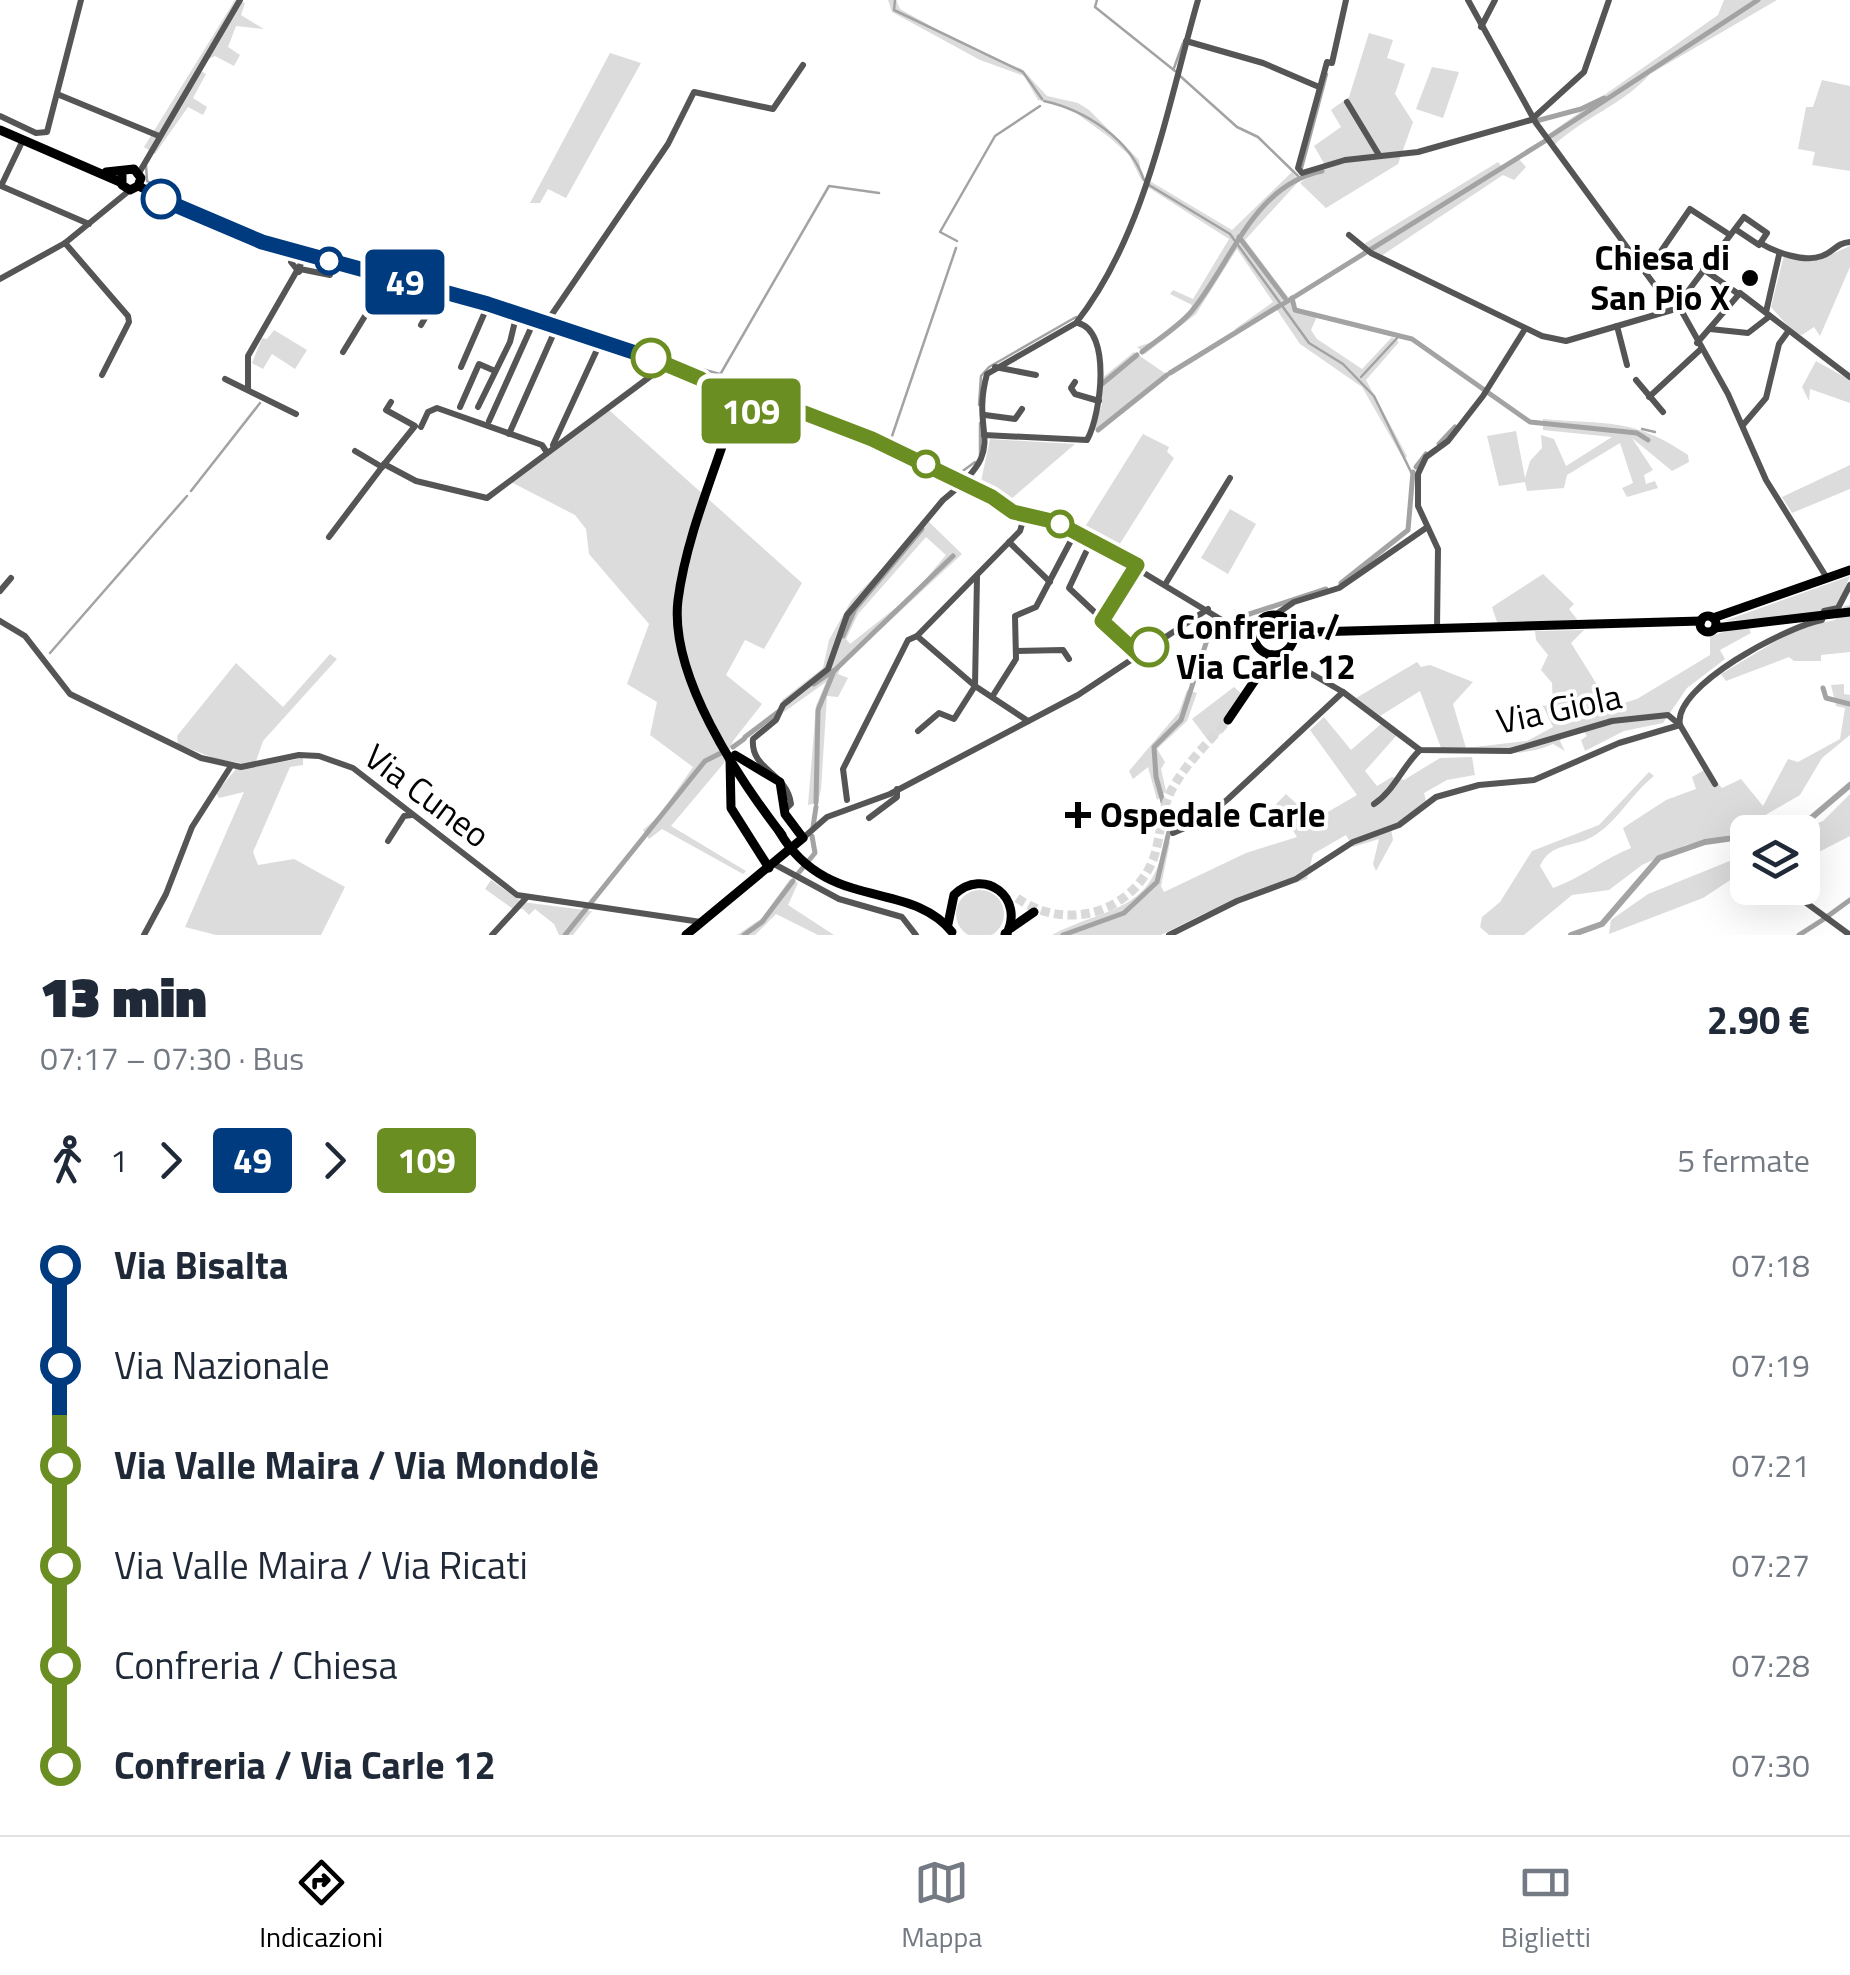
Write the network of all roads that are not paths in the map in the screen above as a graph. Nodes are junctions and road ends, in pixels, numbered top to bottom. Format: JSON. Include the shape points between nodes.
{"nodes":[{"id":1,"x":80,"y":0,"type":"edge"},
{"id":2,"x":240,"y":0,"type":"edge"},
{"id":3,"x":1198,"y":0,"type":"edge"},
{"id":4,"x":1346,"y":0,"type":"edge"},
{"id":5,"x":1468,"y":0,"type":"edge"},
{"id":6,"x":1494,"y":0,"type":"edge"},
{"id":7,"x":1609,"y":0,"type":"edge"},
{"id":8,"x":1490,"y":13,"type":"junction"},
{"id":9,"x":1477,"y":18,"type":"junction"},
{"id":10,"x":1481,"y":27,"type":"junction"},
{"id":11,"x":1186,"y":41,"type":"junction"},
{"id":12,"x":804,"y":65,"type":"dead end"},
{"id":13,"x":1320,"y":87,"type":"junction"},
{"id":14,"x":57,"y":94,"type":"junction"},
{"id":15,"x":1347,"y":102,"type":"dead end"},
{"id":16,"x":0,"y":116,"type":"edge"},
{"id":17,"x":1532,"y":119,"type":"junction"},
{"id":18,"x":0,"y":130,"type":"edge"},
{"id":19,"x":158,"y":136,"type":"junction"},
{"id":20,"x":23,"y":140,"type":"junction"},
{"id":21,"x":1379,"y":155,"type":"junction"},
{"id":22,"x":130,"y":180,"type":"junction"},
{"id":23,"x":89,"y":224,"type":"junction"},
{"id":24,"x":1731,"y":232,"type":"junction"},
{"id":25,"x":1349,"y":235,"type":"dead end"},
{"id":26,"x":1850,"y":242,"type":"edge"},
{"id":27,"x":1760,"y":243,"type":"junction"},
{"id":28,"x":65,"y":244,"type":"junction"},
{"id":29,"x":297,"y":255,"type":"junction"},
{"id":30,"x":1779,"y":255,"type":"junction"},
{"id":31,"x":334,"y":263,"type":"junction"},
{"id":32,"x":1703,"y":268,"type":"junction"},
{"id":33,"x":300,"y":270,"type":"junction"},
{"id":34,"x":1646,"y":273,"type":"junction"},
{"id":35,"x":388,"y":278,"type":"junction"},
{"id":36,"x":0,"y":279,"type":"edge"},
{"id":37,"x":441,"y":291,"type":"junction"},
{"id":38,"x":1737,"y":293,"type":"junction"},
{"id":39,"x":488,"y":304,"type":"junction"},
{"id":40,"x":1676,"y":308,"type":"junction"},
{"id":41,"x":517,"y":313,"type":"junction"},
{"id":42,"x":1768,"y":314,"type":"junction"},
{"id":43,"x":534,"y":319,"type":"junction"},
{"id":44,"x":546,"y":323,"type":"junction"},
{"id":45,"x":1076,"y":323,"type":"junction"},
{"id":46,"x":421,"y":326,"type":"dead end"},
{"id":47,"x":557,"y":326,"type":"junction"},
{"id":48,"x":1617,"y":326,"type":"junction"},
{"id":49,"x":1525,"y":329,"type":"junction"},
{"id":50,"x":1710,"y":329,"type":"junction"},
{"id":51,"x":1788,"y":334,"type":"junction"},
{"id":52,"x":601,"y":341,"type":"junction"},
{"id":53,"x":1699,"y":346,"type":"junction"},
{"id":54,"x":343,"y":352,"type":"dead end"},
{"id":55,"x":1006,"y":361,"type":"junction"},
{"id":56,"x":670,"y":364,"type":"junction"},
{"id":57,"x":1627,"y":365,"type":"dead end"},
{"id":58,"x":1850,"y":366,"type":"edge"},
{"id":59,"x":461,"y":367,"type":"dead end"},
{"id":60,"x":995,"y":368,"type":"junction"},
{"id":61,"x":1012,"y":370,"type":"junction"},
{"id":62,"x":496,"y":371,"type":"junction"},
{"id":63,"x":692,"y":372,"type":"junction"},
{"id":64,"x":102,"y":375,"type":"dead end"},
{"id":65,"x":1036,"y":375,"type":"dead end"},
{"id":66,"x":1847,"y":376,"type":"edge"},
{"id":67,"x":225,"y":380,"type":"dead end"},
{"id":68,"x":1636,"y":380,"type":"dead end"},
{"id":69,"x":1075,"y":382,"type":"dead end"},
{"id":70,"x":248,"y":388,"type":"junction"},
{"id":71,"x":726,"y":389,"type":"junction"},
{"id":72,"x":1649,"y":397,"type":"junction"},
{"id":73,"x":749,"y":400,"type":"junction"},
{"id":74,"x":1099,"y":401,"type":"junction"},
{"id":75,"x":763,"y":406,"type":"junction"},
{"id":76,"x":460,"y":407,"type":"dead end"},
{"id":77,"x":478,"y":407,"type":"dead end"},
{"id":78,"x":714,"y":407,"type":"junction"},
{"id":79,"x":386,"y":409,"type":"dead end"},
{"id":80,"x":1022,"y":410,"type":"dead end"},
{"id":81,"x":1663,"y":412,"type":"dead end"},
{"id":82,"x":1737,"y":413,"type":"junction"},
{"id":83,"x":296,"y":414,"type":"dead end"},
{"id":84,"x":984,"y":415,"type":"junction"},
{"id":85,"x":747,"y":416,"type":"junction"},
{"id":86,"x":1747,"y":417,"type":"junction"},
{"id":87,"x":721,"y":420,"type":"junction"},
{"id":88,"x":489,"y":421,"type":"dead end"},
{"id":89,"x":737,"y":423,"type":"junction"},
{"id":90,"x":1742,"y":426,"type":"junction"},
{"id":91,"x":421,"y":427,"type":"dead end"},
{"id":92,"x":509,"y":434,"type":"junction"},
{"id":93,"x":984,"y":435,"type":"junction"},
{"id":94,"x":554,"y":446,"type":"junction"},
{"id":95,"x":355,"y":451,"type":"dead end"},
{"id":96,"x":546,"y":451,"type":"junction"},
{"id":97,"x":719,"y":456,"type":"junction"},
{"id":98,"x":383,"y":466,"type":"junction"},
{"id":99,"x":1230,"y":478,"type":"dead end"},
{"id":100,"x":968,"y":485,"type":"junction"},
{"id":101,"x":1025,"y":514,"type":"junction"},
{"id":102,"x":1426,"y":528,"type":"junction"},
{"id":103,"x":1076,"y":531,"type":"junction"},
{"id":104,"x":329,"y":537,"type":"dead end"},
{"id":105,"x":1009,"y":542,"type":"junction"},
{"id":106,"x":1086,"y":552,"type":"dead end"},
{"id":107,"x":1137,"y":565,"type":"junction"},
{"id":108,"x":1819,"y":568,"type":"junction"},
{"id":109,"x":1850,"y":570,"type":"edge"},
{"id":110,"x":977,"y":575,"type":"junction"},
{"id":111,"x":11,"y":578,"type":"dead end"},
{"id":112,"x":1827,"y":578,"type":"junction"},
{"id":113,"x":1050,"y":582,"type":"junction"},
{"id":114,"x":1166,"y":583,"type":"junction"},
{"id":115,"x":1850,"y":584,"type":"edge"},
{"id":116,"x":0,"y":590,"type":"edge"},
{"id":117,"x":1781,"y":594,"type":"junction"},
{"id":118,"x":1205,"y":607,"type":"junction"},
{"id":119,"x":1287,"y":610,"type":"junction"},
{"id":120,"x":1850,"y":612,"type":"edge"},
{"id":121,"x":1275,"y":616,"type":"junction"},
{"id":122,"x":1823,"y":616,"type":"junction"},
{"id":123,"x":0,"y":621,"type":"edge"},
{"id":124,"x":1102,"y":621,"type":"junction"},
{"id":125,"x":1290,"y":623,"type":"junction"},
{"id":126,"x":1716,"y":623,"type":"junction"},
{"id":127,"x":1258,"y":624,"type":"junction"},
{"id":128,"x":1238,"y":626,"type":"junction"},
{"id":129,"x":1437,"y":629,"type":"junction"},
{"id":130,"x":1313,"y":632,"type":"junction"},
{"id":131,"x":918,"y":633,"type":"junction"},
{"id":132,"x":1254,"y":640,"type":"junction"},
{"id":133,"x":1291,"y":646,"type":"junction"},
{"id":134,"x":1016,"y":651,"type":"junction"},
{"id":135,"x":1261,"y":651,"type":"junction"},
{"id":136,"x":1138,"y":654,"type":"junction"},
{"id":137,"x":1276,"y":655,"type":"junction"},
{"id":138,"x":1068,"y":659,"type":"dead end"},
{"id":139,"x":1299,"y":664,"type":"junction"},
{"id":140,"x":1263,"y":667,"type":"junction"},
{"id":141,"x":975,"y":686,"type":"junction"},
{"id":142,"x":1342,"y":692,"type":"junction"},
{"id":143,"x":992,"y":697,"type":"junction"},
{"id":144,"x":706,"y":712,"type":"junction"},
{"id":145,"x":1228,"y":720,"type":"tunnel mouth"},
{"id":146,"x":1028,"y":721,"type":"junction"},
{"id":147,"x":1680,"y":725,"type":"junction"},
{"id":148,"x":918,"y":731,"type":"dead end"},
{"id":149,"x":1420,"y":750,"type":"junction"},
{"id":150,"x":231,"y":766,"type":"junction"},
{"id":151,"x":1716,"y":784,"type":"dead end"},
{"id":152,"x":780,"y":787,"type":"junction"},
{"id":153,"x":897,"y":789,"type":"junction"},
{"id":154,"x":847,"y":800,"type":"dead end"},
{"id":155,"x":1374,"y":804,"type":"dead end"},
{"id":156,"x":784,"y":810,"type":"junction"},
{"id":157,"x":734,"y":812,"type":"junction"},
{"id":158,"x":406,"y":813,"type":"junction"},
{"id":159,"x":869,"y":818,"type":"dead end"},
{"id":160,"x":780,"y":833,"type":"junction"},
{"id":161,"x":1173,"y":833,"type":"dead end"},
{"id":162,"x":388,"y":841,"type":"dead end"},
{"id":163,"x":800,"y":841,"type":"junction"},
{"id":164,"x":772,"y":866,"type":"junction"},
{"id":165,"x":999,"y":889,"type":"junction"},
{"id":166,"x":954,"y":896,"type":"junction"},
{"id":167,"x":526,"y":898,"type":"junction"},
{"id":168,"x":1017,"y":898,"type":"tunnel mouth"},
{"id":169,"x":908,"y":904,"type":"junction"},
{"id":170,"x":1809,"y":905,"type":"edge"},
{"id":171,"x":1034,"y":912,"type":"dead end"},
{"id":172,"x":692,"y":923,"type":"edge"},
{"id":173,"x":953,"y":933,"type":"edge"},
{"id":174,"x":1007,"y":934,"type":"edge"},
{"id":175,"x":144,"y":935,"type":"edge"},
{"id":176,"x":492,"y":935,"type":"edge"},
{"id":177,"x":916,"y":935,"type":"edge"},
{"id":178,"x":1169,"y":935,"type":"edge"},
{"id":179,"x":1850,"y":935,"type":"edge"}],
"edges":[{"from":1,"to":14,"type":"street"},
{"from":2,"to":19,"type":"street"},
{"from":3,"to":11,"type":"street"},
{"from":4,"to":13,"type":"street"},
{"from":5,"to":9,"type":"street"},
{"from":6,"to":8,"type":"street"},
{"from":7,"to":17,"type":"street","via":[[1582,76]]},
{"from":8,"to":9,"type":"street"},
{"from":8,"to":10,"type":"street"},
{"from":9,"to":10,"type":"street"},
{"from":10,"to":17,"type":"street"},
{"from":11,"to":13,"type":"street"},
{"from":11,"to":45,"type":"street","via":[[1129,238]]},
{"from":12,"to":44,"type":"street","via":[[774,109],[694,92],[668,144]]},
{"from":13,"to":21,"type":"street","via":[[1298,168],[1304,173]]},
{"from":14,"to":16,"type":"street","via":[[45,134]]},
{"from":14,"to":19,"type":"street"},
{"from":15,"to":21,"type":"street"},
{"from":17,"to":21,"type":"street","via":[[1418,152]]},
{"from":17,"to":34,"type":"street"},
{"from":18,"to":20,"type":"main road"},
{"from":19,"to":22,"type":"street"},
{"from":20,"to":22,"type":"main road"},
{"from":20,"to":23,"type":"street","via":[[1,186]]},
{"from":22,"to":23,"type":"street","via":[[120,199]]},
{"from":22,"to":29,"type":"main road"},
{"from":23,"to":28,"type":"street"},
{"from":24,"to":27,"type":"street"},
{"from":24,"to":27,"type":"street","via":[[1744,217],[1767,232]]},
{"from":24,"to":32,"type":"street"},
{"from":24,"to":34,"type":"street","via":[[1690,208]]},
{"from":25,"to":49,"type":"street"},
{"from":26,"to":30,"type":"street","via":[[1820,257]]},
{"from":27,"to":30,"type":"street"},
{"from":28,"to":36,"type":"street"},
{"from":28,"to":64,"type":"street","via":[[128,316]]},
{"from":29,"to":31,"type":"main road"},
{"from":29,"to":33,"type":"street"},
{"from":29,"to":33,"type":"street"},
{"from":30,"to":42,"type":"street"},
{"from":31,"to":33,"type":"street","via":[[330,276]]},
{"from":31,"to":35,"type":"main road"},
{"from":32,"to":38,"type":"street"},
{"from":32,"to":40,"type":"street"},
{"from":33,"to":70,"type":"street","via":[[248,356]]},
{"from":34,"to":40,"type":"street"},
{"from":35,"to":37,"type":"main road"},
{"from":35,"to":54,"type":"street","via":[[384,296],[376,298]]},
{"from":37,"to":39,"type":"main road"},
{"from":37,"to":46,"type":"street"},
{"from":38,"to":42,"type":"street"},
{"from":38,"to":50,"type":"street"},
{"from":39,"to":41,"type":"main road"},
{"from":39,"to":59,"type":"street"},
{"from":40,"to":48,"type":"street"},
{"from":40,"to":53,"type":"street"},
{"from":41,"to":43,"type":"main road"},
{"from":41,"to":62,"type":"street"},
{"from":42,"to":50,"type":"street","via":[[1748,333]]},
{"from":42,"to":51,"type":"street"},
{"from":43,"to":44,"type":"main road"},
{"from":43,"to":88,"type":"street"},
{"from":44,"to":47,"type":"main road"},
{"from":45,"to":55,"type":"street"},
{"from":45,"to":74,"type":"street","via":[[1098,339]]},
{"from":47,"to":52,"type":"main road"},
{"from":47,"to":92,"type":"street"},
{"from":48,"to":49,"type":"street","via":[[1566,341]]},
{"from":48,"to":57,"type":"street"},
{"from":49,"to":102,"type":"street","via":[[1448,441],[1422,463],[1416,498]]},
{"from":50,"to":53,"type":"street"},
{"from":51,"to":66,"type":"street"},
{"from":51,"to":86,"type":"street","via":[[1779,344],[1766,398]]},
{"from":52,"to":56,"type":"main road"},
{"from":52,"to":94,"type":"street"},
{"from":53,"to":72,"type":"street"},
{"from":53,"to":82,"type":"street"},
{"from":55,"to":60,"type":"street"},
{"from":55,"to":61,"type":"street"},
{"from":56,"to":63,"type":"main road"},
{"from":56,"to":94,"type":"street"},
{"from":58,"to":66,"type":"street"},
{"from":60,"to":61,"type":"street"},
{"from":60,"to":84,"type":"street","via":[[985,380]]},
{"from":61,"to":65,"type":"street"},
{"from":62,"to":76,"type":"street","via":[[479,364]]},
{"from":62,"to":77,"type":"street"},
{"from":63,"to":71,"type":"main road"},
{"from":63,"to":78,"type":"main road","via":[[712,390]]},
{"from":67,"to":70,"type":"street"},
{"from":68,"to":72,"type":"street"},
{"from":69,"to":74,"type":"street","via":[[1075,394]]},
{"from":70,"to":83,"type":"street"},
{"from":71,"to":73,"type":"main road","via":[[742,391]]},
{"from":71,"to":78,"type":"main road"},
{"from":72,"to":81,"type":"street"},
{"from":73,"to":75,"type":"street"},
{"from":73,"to":85,"type":"main road"},
{"from":74,"to":93,"type":"street","via":[[1083,442]]},
{"from":75,"to":85,"type":"street"},
{"from":75,"to":100,"type":"street","via":[[794,409]]},
{"from":78,"to":87,"type":"main road"},
{"from":79,"to":98,"type":"street","via":[[415,426]]},
{"from":80,"to":84,"type":"street","via":[[1015,419]]},
{"from":82,"to":86,"type":"street"},
{"from":82,"to":90,"type":"street"},
{"from":84,"to":93,"type":"street"},
{"from":85,"to":89,"type":"main road"},
{"from":86,"to":90,"type":"street"},
{"from":87,"to":89,"type":"main road"},
{"from":87,"to":97,"type":"main road"},
{"from":89,"to":97,"type":"main road"},
{"from":90,"to":108,"type":"street"},
{"from":91,"to":92,"type":"street","via":[[437,408]]},
{"from":92,"to":96,"type":"street"},
{"from":93,"to":100,"type":"street","via":[[982,460]]},
{"from":94,"to":96,"type":"street"},
{"from":95,"to":98,"type":"street"},
{"from":96,"to":98,"type":"street","via":[[487,498]]},
{"from":97,"to":144,"type":"main road","via":[[678,603],[680,648]]},
{"from":98,"to":104,"type":"street"},
{"from":99,"to":114,"type":"street"},
{"from":100,"to":101,"type":"street"},
{"from":100,"to":156,"type":"street","via":[[943,500],[854,604],[828,670],[752,738],[758,762],[787,787],[791,804]]},
{"from":101,"to":103,"type":"street"},
{"from":101,"to":105,"type":"street"},
{"from":102,"to":119,"type":"street","via":[[1340,588]]},
{"from":102,"to":129,"type":"street","via":[[1438,550]]},
{"from":103,"to":107,"type":"street"},
{"from":103,"to":113,"type":"street"},
{"from":105,"to":110,"type":"street"},
{"from":105,"to":113,"type":"street"},
{"from":106,"to":124,"type":"street","via":[[1069,588]]},
{"from":107,"to":114,"type":"street"},
{"from":107,"to":124,"type":"street"},
{"from":108,"to":112,"type":"street"},
{"from":108,"to":117,"type":"street","via":[[1815,578]]},
{"from":109,"to":112,"type":"main road"},
{"from":110,"to":131,"type":"street"},
{"from":110,"to":141,"type":"street"},
{"from":111,"to":116,"type":"street"},
{"from":112,"to":117,"type":"main road"},
{"from":113,"to":134,"type":"street","via":[[1036,607],[1016,616]]},
{"from":114,"to":118,"type":"street"},
{"from":115,"to":122,"type":"street","via":[[1838,608]]},
{"from":117,"to":126,"type":"main road","via":[[1726,612]]},
{"from":118,"to":128,"type":"street"},
{"from":118,"to":136,"type":"street"},
{"from":119,"to":121,"type":"street"},
{"from":119,"to":125,"type":"street"},
{"from":120,"to":122,"type":"main road"},
{"from":121,"to":125,"type":"main road"},
{"from":121,"to":127,"type":"main road"},
{"from":122,"to":126,"type":"main road"},
{"from":122,"to":147,"type":"street","via":[[1708,680],[1680,708]]},
{"from":123,"to":150,"type":"street","name":"Via Cuneo","via":[[24,636],[70,694],[200,758]]},
{"from":124,"to":136,"type":"street"},
{"from":125,"to":130,"type":"main road"},
{"from":125,"to":133,"type":"main road"},
{"from":126,"to":129,"type":"main road"},
{"from":127,"to":128,"type":"street"},
{"from":127,"to":132,"type":"main road"},
{"from":128,"to":132,"type":"street"},
{"from":129,"to":130,"type":"main road"},
{"from":130,"to":133,"type":"main road"},
{"from":131,"to":141,"type":"street"},
{"from":131,"to":154,"type":"street","via":[[908,640],[843,769]]},
{"from":132,"to":135,"type":"main road"},
{"from":133,"to":137,"type":"main road"},
{"from":133,"to":139,"type":"street"},
{"from":134,"to":138,"type":"street","via":[[1054,648]]},
{"from":134,"to":143,"type":"street"},
{"from":135,"to":137,"type":"main road"},
{"from":135,"to":140,"type":"main road"},
{"from":136,"to":146,"type":"street"},
{"from":137,"to":139,"type":"street"},
{"from":137,"to":140,"type":"main road"},
{"from":139,"to":142,"type":"street"},
{"from":140,"to":145,"type":"main road"},
{"from":141,"to":143,"type":"street"},
{"from":141,"to":148,"type":"street","via":[[954,719],[939,712]]},
{"from":142,"to":149,"type":"street"},
{"from":142,"to":161,"type":"street","via":[[1228,799]]},
{"from":143,"to":146,"type":"street"},
{"from":144,"to":152,"type":"main road","via":[[737,758],[775,777]]},
{"from":144,"to":157,"type":"main road","via":[[732,764]]},
{"from":144,"to":160,"type":"main road"},
{"from":146,"to":153,"type":"street"},
{"from":147,"to":149,"type":"street","name":"Via Giola","via":[[1660,715],[1612,720],[1510,750]]},
{"from":147,"to":151,"type":"street"},
{"from":147,"to":178,"type":"street","via":[[1534,780],[1436,797],[1296,879]]},
{"from":149,"to":155,"type":"street"},
{"from":150,"to":158,"type":"street","name":"Via Cuneo","via":[[300,756],[332,759],[366,777]]},
{"from":150,"to":175,"type":"street","via":[[192,827]]},
{"from":152,"to":156,"type":"main road"},
{"from":152,"to":160,"type":"main road","via":[[772,778],[757,786]]},
{"from":153,"to":159,"type":"street","via":[[897,797]]},
{"from":153,"to":163,"type":"street","via":[[827,817]]},
{"from":156,"to":163,"type":"main road"},
{"from":157,"to":160,"type":"main road","via":[[736,795],[747,793]]},
{"from":157,"to":164,"type":"main road"},
{"from":158,"to":162,"type":"street"},
{"from":158,"to":167,"type":"street","name":"Via Cuneo"},
{"from":160,"to":169,"type":"main road","via":[[832,881]]},
{"from":163,"to":164,"type":"main road"},
{"from":164,"to":172,"type":"main road"},
{"from":164,"to":177,"type":"street","via":[[839,899],[902,917]]},
{"from":165,"to":166,"type":"main road","via":[[972,884]]},
{"from":165,"to":168,"type":"main road"},
{"from":165,"to":174,"type":"main road","via":[[1012,912]]},
{"from":166,"to":169,"type":"main road"},
{"from":166,"to":173,"type":"main road","via":[[947,913]]},
{"from":167,"to":172,"type":"street","name":"Via Cuneo"},
{"from":167,"to":176,"type":"street"},
{"from":169,"to":173,"type":"main road","via":[[936,913]]},
{"from":170,"to":179,"type":"street"},
{"from":171,"to":174,"type":"main road"}]}
